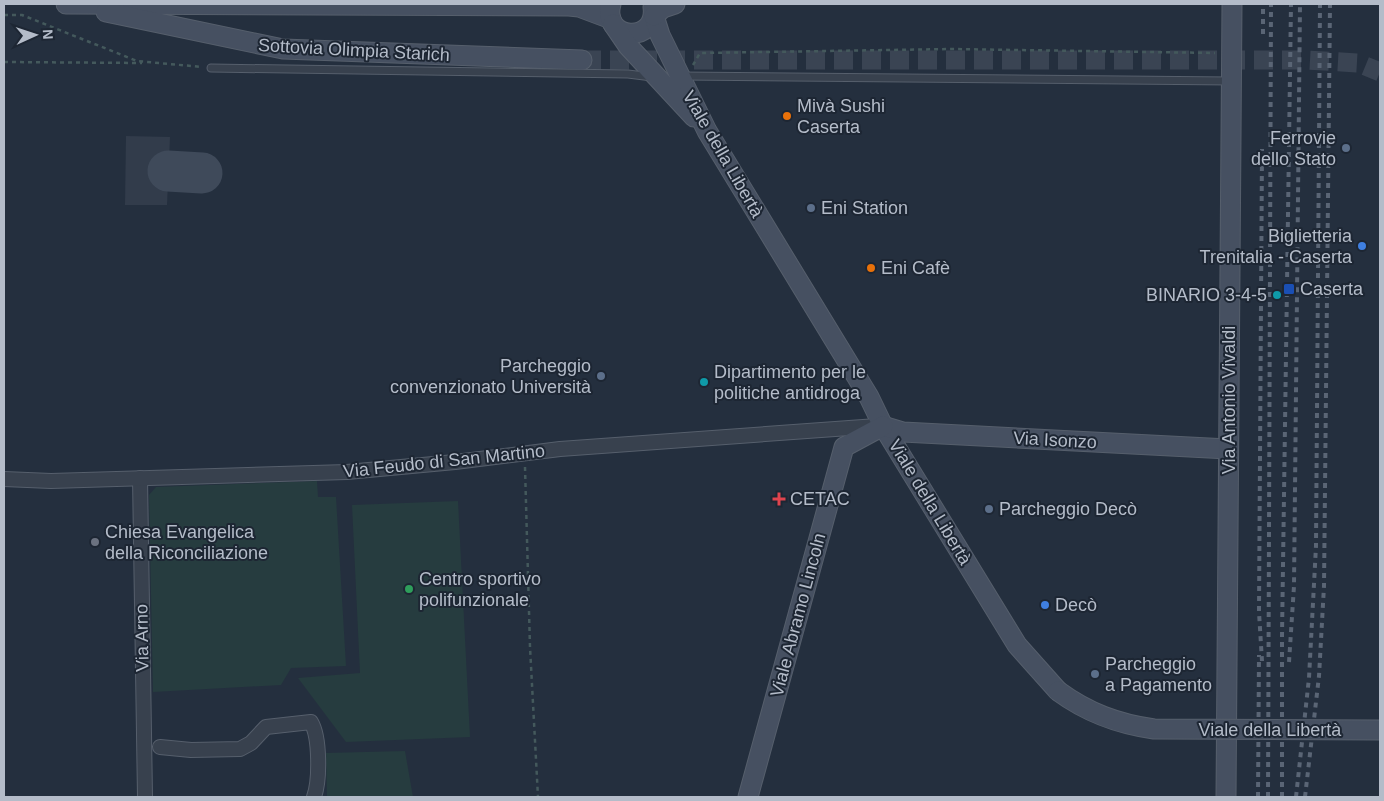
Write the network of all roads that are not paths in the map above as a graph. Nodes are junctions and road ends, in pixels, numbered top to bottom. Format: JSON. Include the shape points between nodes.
{"nodes":[{"id":1,"x":66,"y":4,"type":"edge"},
{"id":2,"x":71,"y":4,"type":"edge"},
{"id":3,"x":674,"y":4,"type":"edge"},
{"id":4,"x":1232,"y":4,"type":"edge"},
{"id":5,"x":653,"y":10,"type":"edge"},
{"id":6,"x":611,"y":16,"type":"edge"},
{"id":7,"x":582,"y":60,"type":"tunnel mouth"},
{"id":8,"x":211,"y":68,"type":"road end"},
{"id":9,"x":684,"y":76,"type":"junction"},
{"id":10,"x":657,"y":78,"type":"junction"},
{"id":11,"x":1231,"y":81,"type":"junction"},
{"id":12,"x":707,"y":130,"type":"junction"},
{"id":13,"x":883,"y":426,"type":"junction"},
{"id":14,"x":1228,"y":449,"type":"junction"},
{"id":15,"x":140,"y":478,"type":"junction"},
{"id":16,"x":4,"y":479,"type":"edge"},
{"id":17,"x":1380,"y":730,"type":"edge"},
{"id":18,"x":160,"y":747,"type":"dead end"},
{"id":19,"x":145,"y":797,"type":"edge"},
{"id":20,"x":314,"y":797,"type":"edge"},
{"id":21,"x":748,"y":797,"type":"edge"},
{"id":22,"x":1226,"y":797,"type":"edge"}],
"edges":[{"from":1,"to":2,"type":"street"},
{"from":2,"to":6,"type":"street","via":[[569,6]]},
{"from":2,"to":7,"type":"street","name":"Sottovia Olimpia Starich","via":[[283,49]]},
{"from":3,"to":5,"type":"street"},
{"from":4,"to":11,"type":"street","name":"Via Antonio Vivaldi"},
{"from":5,"to":6,"type":"street","via":[[651,23],[640,33],[625,33]]},
{"from":5,"to":9,"type":"street","name":"Viale della Libertà"},
{"from":6,"to":10,"type":"street","via":[[620,37]]},
{"from":8,"to":10,"type":"lane","via":[[618,74]]},
{"from":9,"to":11,"type":"lane"},
{"from":9,"to":12,"type":"street","name":"Viale della Libertà"},
{"from":10,"to":12,"type":"street"},
{"from":11,"to":14,"type":"street","name":"Via Antonio Vivaldi"},
{"from":12,"to":13,"type":"street","name":"Viale della Libertà","via":[[869,397]]},
{"from":13,"to":14,"type":"street","name":"Via Isonzo","via":[[903,432]]},
{"from":13,"to":15,"type":"street","name":"Via Feudo di San Martino","via":[[525,454],[347,472]]},
{"from":13,"to":17,"type":"street","name":"Viale della Libertà","bridge":true,"via":[[1017,645],[1058,691],[1094,714],[1130,726],[1154,729]]},
{"from":13,"to":21,"type":"street","name":"Viale Abramo Lincoln","via":[[844,447]]},
{"from":14,"to":22,"type":"street","name":"Via Antonio Vivaldi"},
{"from":15,"to":16,"type":"street","name":"Via Feudo di San Martino"},
{"from":15,"to":19,"type":"street","name":"Via Arno"},
{"from":18,"to":20,"type":"street","via":[[240,750],[266,727],[310,722],[316,730],[317,788]]}]}
